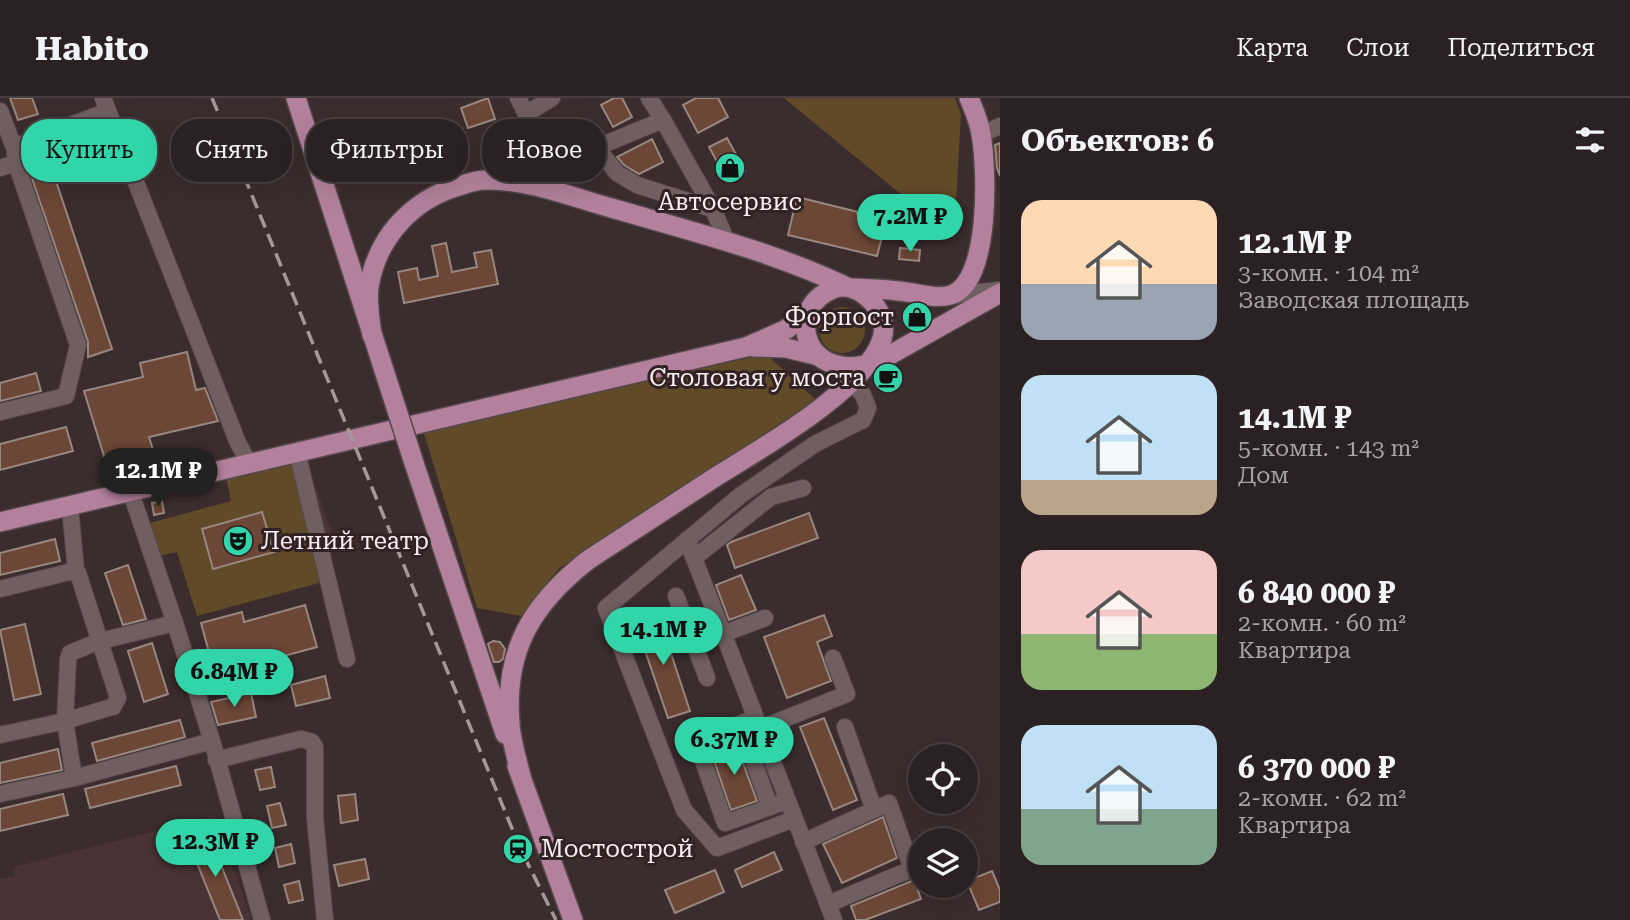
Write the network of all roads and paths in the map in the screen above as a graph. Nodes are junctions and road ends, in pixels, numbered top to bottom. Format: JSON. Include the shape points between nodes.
{"nodes":[{"id":1,"x":296,"y":98,"type":"edge"},
{"id":2,"x":518,"y":98,"type":"edge"},
{"id":3,"x":552,"y":98,"type":"edge"},
{"id":4,"x":649,"y":98,"type":"edge"},
{"id":5,"x":969,"y":98,"type":"edge"},
{"id":6,"x":105,"y":104,"type":"edge"},
{"id":7,"x":0,"y":111,"type":"edge"},
{"id":8,"x":526,"y":114,"type":"junction"},
{"id":9,"x":528,"y":119,"type":"edge"},
{"id":10,"x":663,"y":120,"type":"junction"},
{"id":11,"x":1000,"y":126,"type":"edge"},
{"id":12,"x":982,"y":134,"type":"junction"},
{"id":13,"x":606,"y":144,"type":"edge"},
{"id":14,"x":15,"y":155,"type":"junction"},
{"id":15,"x":606,"y":159,"type":"edge"},
{"id":16,"x":0,"y":168,"type":"edge"},
{"id":17,"x":546,"y":182,"type":"edge"},
{"id":18,"x":544,"y":189,"type":"junction"},
{"id":19,"x":713,"y":209,"type":"junction"},
{"id":20,"x":727,"y":242,"type":"junction"},
{"id":21,"x":850,"y":288,"type":"junction"},
{"id":22,"x":1000,"y":291,"type":"edge"},
{"id":23,"x":944,"y":296,"type":"junction"},
{"id":24,"x":810,"y":309,"type":"junction"},
{"id":25,"x":372,"y":335,"type":"junction"},
{"id":26,"x":746,"y":347,"type":"junction"},
{"id":27,"x":819,"y":356,"type":"junction"},
{"id":28,"x":866,"y":365,"type":"junction"},
{"id":29,"x":851,"y":381,"type":"junction"},
{"id":30,"x":0,"y":412,"type":"edge"},
{"id":31,"x":296,"y":453,"type":"junction"},
{"id":32,"x":249,"y":463,"type":"junction"},
{"id":33,"x":803,"y":488,"type":"dead end"},
{"id":34,"x":131,"y":493,"type":"junction"},
{"id":35,"x":70,"y":507,"type":"junction"},
{"id":36,"x":0,"y":522,"type":"edge"},
{"id":37,"x":687,"y":541,"type":"junction"},
{"id":38,"x":694,"y":558,"type":"junction"},
{"id":39,"x":76,"y":571,"type":"junction"},
{"id":40,"x":0,"y":589,"type":"edge"},
{"id":41,"x":676,"y":597,"type":"dead end"},
{"id":42,"x":765,"y":618,"type":"dead end"},
{"id":43,"x":175,"y":623,"type":"junction"},
{"id":44,"x":723,"y":634,"type":"junction"},
{"id":45,"x":100,"y":641,"type":"junction"},
{"id":46,"x":694,"y":645,"type":"junction"},
{"id":47,"x":833,"y":658,"type":"dead end"},
{"id":48,"x":347,"y":659,"type":"dead end"},
{"id":49,"x":707,"y":678,"type":"dead end"},
{"id":50,"x":65,"y":721,"type":"junction"},
{"id":51,"x":751,"y":724,"type":"junction"},
{"id":52,"x":845,"y":727,"type":"dead end"},
{"id":53,"x":0,"y":735,"type":"edge"},
{"id":54,"x":212,"y":741,"type":"junction"},
{"id":55,"x":216,"y":760,"type":"junction"},
{"id":56,"x":521,"y":776,"type":"junction"},
{"id":57,"x":74,"y":778,"type":"junction"},
{"id":58,"x":0,"y":794,"type":"edge"},
{"id":59,"x":787,"y":801,"type":"junction"},
{"id":60,"x":770,"y":807,"type":"junction"},
{"id":61,"x":874,"y":810,"type":"junction"},
{"id":62,"x":793,"y":819,"type":"junction"},
{"id":63,"x":803,"y":842,"type":"junction"},
{"id":64,"x":828,"y":904,"type":"junction"},
{"id":65,"x":262,"y":920,"type":"edge"},
{"id":66,"x":325,"y":920,"type":"edge"},
{"id":67,"x":573,"y":920,"type":"edge"},
{"id":68,"x":834,"y":920,"type":"edge"}],
"edges":[{"from":1,"to":25,"type":"main road"},
{"from":2,"to":8,"type":"street"},
{"from":3,"to":8,"type":"street"},
{"from":4,"to":10,"type":"street"},
{"from":5,"to":12,"type":"main road"},
{"from":6,"to":14,"type":"street"},
{"from":6,"to":32,"type":"street"},
{"from":7,"to":14,"type":"street"},
{"from":8,"to":9,"type":"street"},
{"from":10,"to":13,"type":"street"},
{"from":10,"to":19,"type":"street"},
{"from":11,"to":12,"type":"street"},
{"from":12,"to":23,"type":"main road","via":[[984,208],[976,265],[961,290]]},
{"from":14,"to":16,"type":"street"},
{"from":14,"to":30,"type":"street","via":[[78,345],[66,396]]},
{"from":15,"to":19,"type":"street","via":[[637,186]]},
{"from":17,"to":18,"type":"street"},
{"from":18,"to":20,"type":"main road"},
{"from":18,"to":25,"type":"main road","via":[[484,180],[447,189],[401,219],[373,271],[369,289]]},
{"from":19,"to":20,"type":"street"},
{"from":20,"to":21,"type":"main road","via":[[788,260]]},
{"from":21,"to":23,"type":"main road"},
{"from":21,"to":24,"type":"main road","via":[[825,293]]},
{"from":21,"to":28,"type":"main road","via":[[876,306],[884,327],[879,347]]},
{"from":22,"to":23,"type":"street"},
{"from":22,"to":28,"type":"main road"},
{"from":24,"to":26,"type":"main road","via":[[788,329]]},
{"from":24,"to":27,"type":"main road","via":[[806,330]]},
{"from":25,"to":56,"type":"main road","bridge":true},
{"from":26,"to":27,"type":"main road","via":[[777,347]]},
{"from":26,"to":31,"type":"main road"},
{"from":27,"to":28,"type":"main road","via":[[841,367]]},
{"from":28,"to":29,"type":"main road"},
{"from":29,"to":37,"type":"street","via":[[868,408],[863,420],[815,444],[741,495]]},
{"from":29,"to":56,"type":"main road","via":[[807,419],[588,560],[542,601],[512,668],[510,725]]},
{"from":31,"to":32,"type":"main road"},
{"from":31,"to":48,"type":"street"},
{"from":32,"to":34,"type":"main road"},
{"from":33,"to":38,"type":"street","via":[[771,498]]},
{"from":34,"to":35,"type":"main road"},
{"from":34,"to":43,"type":"street"},
{"from":35,"to":36,"type":"main road"},
{"from":35,"to":39,"type":"street"},
{"from":37,"to":38,"type":"street"},
{"from":37,"to":62,"type":"street","via":[[606,608],[684,810],[717,848]]},
{"from":38,"to":44,"type":"street"},
{"from":39,"to":40,"type":"street"},
{"from":39,"to":45,"type":"street"},
{"from":41,"to":46,"type":"street"},
{"from":42,"to":44,"type":"street"},
{"from":43,"to":45,"type":"street"},
{"from":43,"to":54,"type":"street"},
{"from":44,"to":46,"type":"street"},
{"from":44,"to":51,"type":"street"},
{"from":45,"to":50,"type":"street","via":[[69,656]]},
{"from":45,"to":50,"type":"street","via":[[117,702]]},
{"from":46,"to":49,"type":"street"},
{"from":47,"to":51,"type":"street","via":[[847,694]]},
{"from":50,"to":53,"type":"street"},
{"from":50,"to":57,"type":"street"},
{"from":51,"to":59,"type":"street"},
{"from":51,"to":60,"type":"street"},
{"from":51,"to":60,"type":"street","via":[[696,741],[725,823]]},
{"from":52,"to":61,"type":"street"},
{"from":54,"to":55,"type":"street"},
{"from":54,"to":57,"type":"street"},
{"from":55,"to":65,"type":"street"},
{"from":55,"to":66,"type":"street","via":[[301,739],[312,742]]},
{"from":56,"to":67,"type":"main road"},
{"from":57,"to":58,"type":"street"},
{"from":59,"to":60,"type":"street"},
{"from":59,"to":62,"type":"street"},
{"from":61,"to":63,"type":"street"},
{"from":61,"to":64,"type":"street","via":[[889,803],[912,869]]},
{"from":62,"to":63,"type":"street"},
{"from":63,"to":64,"type":"street"},
{"from":64,"to":68,"type":"street"}]}
